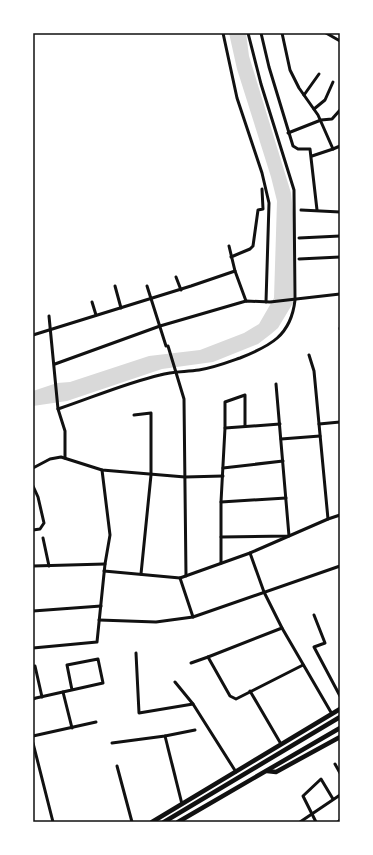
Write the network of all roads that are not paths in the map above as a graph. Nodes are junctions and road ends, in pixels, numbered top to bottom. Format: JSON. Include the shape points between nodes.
{"nodes":[{"id":1,"x":223,"y":33,"type":"edge"},
{"id":2,"x":248,"y":33,"type":"edge"},
{"id":3,"x":262,"y":33,"type":"edge"},
{"id":4,"x":282,"y":33,"type":"edge"},
{"id":5,"x":326,"y":33,"type":"edge"},
{"id":6,"x":340,"y":41,"type":"edge"},
{"id":7,"x":319,"y":74,"type":"dead end"},
{"id":8,"x":333,"y":82,"type":"dead end"},
{"id":9,"x":304,"y":95,"type":"junction"},
{"id":10,"x":314,"y":110,"type":"junction"},
{"id":11,"x":340,"y":110,"type":"edge"},
{"id":12,"x":321,"y":120,"type":"junction"},
{"id":13,"x":288,"y":133,"type":"junction"},
{"id":14,"x":340,"y":146,"type":"edge"},
{"id":15,"x":333,"y":149,"type":"junction"},
{"id":16,"x":312,"y":156,"type":"junction"},
{"id":17,"x":262,"y":189,"type":"dead end"},
{"id":18,"x":301,"y":210,"type":"dead end"},
{"id":19,"x":317,"y":210,"type":"junction"},
{"id":20,"x":340,"y":212,"type":"edge"},
{"id":21,"x":340,"y":236,"type":"edge"},
{"id":22,"x":299,"y":238,"type":"dead end"},
{"id":23,"x":229,"y":246,"type":"dead end"},
{"id":24,"x":340,"y":257,"type":"edge"},
{"id":25,"x":231,"y":258,"type":"junction"},
{"id":26,"x":299,"y":259,"type":"dead end"},
{"id":27,"x":235,"y":271,"type":"junction"},
{"id":28,"x":176,"y":277,"type":"dead end"},
{"id":29,"x":115,"y":286,"type":"dead end"},
{"id":30,"x":147,"y":286,"type":"dead end"},
{"id":31,"x":181,"y":290,"type":"junction"},
{"id":32,"x":340,"y":294,"type":"edge"},
{"id":33,"x":151,"y":299,"type":"junction"},
{"id":34,"x":294,"y":300,"type":"junction"},
{"id":35,"x":246,"y":301,"type":"junction"},
{"id":36,"x":92,"y":302,"type":"dead end"},
{"id":37,"x":268,"y":302,"type":"junction"},
{"id":38,"x":121,"y":308,"type":"junction"},
{"id":39,"x":96,"y":315,"type":"junction"},
{"id":40,"x":49,"y":316,"type":"dead end"},
{"id":41,"x":160,"y":326,"type":"junction"},
{"id":42,"x":49,"y":331,"type":"junction"},
{"id":43,"x":33,"y":335,"type":"edge"},
{"id":44,"x":309,"y":354,"type":"dead end"},
{"id":45,"x":55,"y":364,"type":"junction"},
{"id":46,"x":177,"y":373,"type":"junction"},
{"id":47,"x":276,"y":384,"type":"dead end"},
{"id":48,"x":58,"y":409,"type":"junction"},
{"id":49,"x":134,"y":415,"type":"dead end"},
{"id":50,"x":340,"y":422,"type":"edge"},
{"id":51,"x":280,"y":424,"type":"junction"},
{"id":52,"x":319,"y":424,"type":"junction"},
{"id":53,"x":245,"y":426,"type":"junction"},
{"id":54,"x":225,"y":428,"type":"junction"},
{"id":55,"x":320,"y":436,"type":"junction"},
{"id":56,"x":282,"y":439,"type":"junction"},
{"id":57,"x":65,"y":458,"type":"junction"},
{"id":58,"x":283,"y":461,"type":"junction"},
{"id":59,"x":33,"y":462,"type":"edge"},
{"id":60,"x":34,"y":468,"type":"edge"},
{"id":61,"x":223,"y":468,"type":"junction"},
{"id":62,"x":102,"y":470,"type":"junction"},
{"id":63,"x":151,"y":475,"type":"junction"},
{"id":64,"x":223,"y":476,"type":"junction"},
{"id":65,"x":185,"y":477,"type":"junction"},
{"id":66,"x":33,"y":486,"type":"edge"},
{"id":67,"x":286,"y":498,"type":"junction"},
{"id":68,"x":221,"y":502,"type":"junction"},
{"id":69,"x":340,"y":515,"type":"edge"},
{"id":70,"x":328,"y":519,"type":"junction"},
{"id":71,"x":33,"y":530,"type":"edge"},
{"id":72,"x":289,"y":536,"type":"junction"},
{"id":73,"x":221,"y":537,"type":"junction"},
{"id":74,"x":43,"y":538,"type":"dead end"},
{"id":75,"x":250,"y":553,"type":"junction"},
{"id":76,"x":221,"y":563,"type":"junction"},
{"id":77,"x":105,"y":564,"type":"junction"},
{"id":78,"x":33,"y":566,"type":"edge"},
{"id":79,"x":49,"y":566,"type":"junction"},
{"id":80,"x":340,"y":566,"type":"edge"},
{"id":81,"x":104,"y":571,"type":"junction"},
{"id":82,"x":141,"y":574,"type":"junction"},
{"id":83,"x":186,"y":576,"type":"junction"},
{"id":84,"x":180,"y":578,"type":"junction"},
{"id":85,"x":264,"y":592,"type":"junction"},
{"id":86,"x":101,"y":606,"type":"junction"},
{"id":87,"x":33,"y":611,"type":"edge"},
{"id":88,"x":314,"y":615,"type":"dead end"},
{"id":89,"x":193,"y":617,"type":"junction"},
{"id":90,"x":99,"y":620,"type":"junction"},
{"id":91,"x":282,"y":628,"type":"junction"},
{"id":92,"x":33,"y":648,"type":"edge"},
{"id":93,"x":136,"y":653,"type":"dead end"},
{"id":94,"x":208,"y":657,"type":"junction"},
{"id":95,"x":191,"y":663,"type":"dead end"},
{"id":96,"x":303,"y":664,"type":"junction"},
{"id":97,"x":35,"y":666,"type":"dead end"},
{"id":98,"x":175,"y":682,"type":"dead end"},
{"id":99,"x":72,"y":690,"type":"junction"},
{"id":100,"x":63,"y":692,"type":"junction"},
{"id":101,"x":250,"y":692,"type":"junction"},
{"id":102,"x":340,"y":696,"type":"edge"},
{"id":103,"x":42,"y":697,"type":"junction"},
{"id":104,"x":33,"y":698,"type":"edge"},
{"id":105,"x":193,"y":704,"type":"junction"},
{"id":106,"x":340,"y":709,"type":"edge"},
{"id":107,"x":332,"y":714,"type":"junction"},
{"id":108,"x":340,"y":716,"type":"edge"},
{"id":109,"x":96,"y":722,"type":"dead end"},
{"id":110,"x":72,"y":728,"type":"junction"},
{"id":111,"x":340,"y":728,"type":"edge"},
{"id":112,"x":195,"y":730,"type":"dead end"},
{"id":113,"x":33,"y":736,"type":"edge"},
{"id":114,"x":165,"y":736,"type":"junction"},
{"id":115,"x":338,"y":738,"type":"edge"},
{"id":116,"x":33,"y":743,"type":"edge"},
{"id":117,"x":112,"y":743,"type":"dead end"},
{"id":118,"x":281,"y":744,"type":"junction"},
{"id":119,"x":340,"y":744,"type":"edge"},
{"id":120,"x":335,"y":764,"type":"dead end"},
{"id":121,"x":117,"y":766,"type":"dead end"},
{"id":122,"x":268,"y":771,"type":"junction"},
{"id":123,"x":236,"y":772,"type":"junction"},
{"id":124,"x":340,"y":774,"type":"edge"},
{"id":125,"x":340,"y":795,"type":"edge"},
{"id":126,"x":333,"y":799,"type":"junction"},
{"id":127,"x":182,"y":804,"type":"junction"},
{"id":128,"x":312,"y":815,"type":"junction"},
{"id":129,"x":53,"y":822,"type":"edge"},
{"id":130,"x":132,"y":822,"type":"edge"},
{"id":131,"x":152,"y":822,"type":"edge"},
{"id":132,"x":164,"y":822,"type":"edge"},
{"id":133,"x":178,"y":822,"type":"edge"},
{"id":134,"x":300,"y":822,"type":"edge"},
{"id":135,"x":316,"y":822,"type":"edge"}],
"edges":[{"from":1,"to":37,"type":"street","via":[[237,98],[262,174],[268,203]]},
{"from":2,"to":34,"type":"street","via":[[294,190]]},
{"from":3,"to":13,"type":"street","via":[[269,68]]},
{"from":4,"to":9,"type":"street","via":[[290,70]]},
{"from":5,"to":6,"type":"street"},
{"from":7,"to":9,"type":"street"},
{"from":8,"to":10,"type":"street","via":[[325,100]]},
{"from":9,"to":10,"type":"street"},
{"from":10,"to":12,"type":"street"},
{"from":11,"to":12,"type":"street","via":[[332,119]]},
{"from":12,"to":13,"type":"street"},
{"from":12,"to":15,"type":"street"},
{"from":13,"to":16,"type":"street","via":[[294,148],[309,148]]},
{"from":14,"to":15,"type":"street"},
{"from":15,"to":16,"type":"street"},
{"from":16,"to":19,"type":"street"},
{"from":17,"to":25,"type":"street","via":[[263,209],[258,210],[254,246]]},
{"from":18,"to":19,"type":"street"},
{"from":19,"to":20,"type":"street"},
{"from":21,"to":22,"type":"street"},
{"from":23,"to":25,"type":"street"},
{"from":24,"to":26,"type":"street"},
{"from":25,"to":27,"type":"street"},
{"from":27,"to":31,"type":"street"},
{"from":27,"to":35,"type":"street"},
{"from":28,"to":31,"type":"street"},
{"from":29,"to":38,"type":"street"},
{"from":30,"to":33,"type":"street"},
{"from":31,"to":33,"type":"street"},
{"from":32,"to":34,"type":"street"},
{"from":33,"to":38,"type":"street"},
{"from":33,"to":41,"type":"street"},
{"from":34,"to":37,"type":"street"},
{"from":34,"to":46,"type":"street","via":[[289,322],[281,335],[270,344],[212,368]]},
{"from":35,"to":37,"type":"street"},
{"from":35,"to":41,"type":"street"},
{"from":36,"to":39,"type":"street"},
{"from":38,"to":39,"type":"street"},
{"from":39,"to":42,"type":"street"},
{"from":40,"to":42,"type":"street"},
{"from":41,"to":45,"type":"street"},
{"from":41,"to":46,"type":"street"},
{"from":42,"to":43,"type":"street"},
{"from":42,"to":45,"type":"street"},
{"from":44,"to":52,"type":"street","via":[[314,371]]},
{"from":45,"to":48,"type":"street"},
{"from":46,"to":48,"type":"street","via":[[160,374]]},
{"from":46,"to":65,"type":"street","via":[[184,399]]},
{"from":47,"to":51,"type":"street"},
{"from":48,"to":57,"type":"street","via":[[65,431]]},
{"from":49,"to":63,"type":"street","via":[[151,413]]},
{"from":50,"to":52,"type":"street"},
{"from":51,"to":53,"type":"street"},
{"from":51,"to":56,"type":"street"},
{"from":52,"to":55,"type":"street"},
{"from":53,"to":54,"type":"street"},
{"from":53,"to":54,"type":"street","via":[[245,394],[224,402]]},
{"from":54,"to":61,"type":"street"},
{"from":55,"to":56,"type":"street"},
{"from":55,"to":70,"type":"street"},
{"from":56,"to":58,"type":"street"},
{"from":57,"to":60,"type":"street","via":[[50,459]]},
{"from":57,"to":62,"type":"street"},
{"from":58,"to":61,"type":"street"},
{"from":58,"to":67,"type":"street"},
{"from":59,"to":60,"type":"street"},
{"from":61,"to":64,"type":"street"},
{"from":62,"to":63,"type":"street"},
{"from":62,"to":77,"type":"street","via":[[110,536]]},
{"from":63,"to":65,"type":"street"},
{"from":63,"to":82,"type":"street"},
{"from":64,"to":65,"type":"street"},
{"from":64,"to":68,"type":"street"},
{"from":65,"to":83,"type":"street"},
{"from":66,"to":71,"type":"street","via":[[44,523],[40,529]]},
{"from":67,"to":68,"type":"street"},
{"from":67,"to":72,"type":"street"},
{"from":68,"to":73,"type":"street"},
{"from":69,"to":70,"type":"street"},
{"from":70,"to":72,"type":"street"},
{"from":72,"to":73,"type":"street"},
{"from":72,"to":75,"type":"street"},
{"from":73,"to":76,"type":"street"},
{"from":74,"to":79,"type":"street"},
{"from":75,"to":76,"type":"street"},
{"from":75,"to":85,"type":"street"},
{"from":76,"to":83,"type":"street"},
{"from":77,"to":79,"type":"street"},
{"from":77,"to":81,"type":"street"},
{"from":78,"to":79,"type":"street"},
{"from":80,"to":85,"type":"street"},
{"from":81,"to":82,"type":"street"},
{"from":81,"to":86,"type":"street"},
{"from":82,"to":84,"type":"street"},
{"from":83,"to":84,"type":"street"},
{"from":84,"to":89,"type":"street"},
{"from":85,"to":89,"type":"street"},
{"from":85,"to":91,"type":"street"},
{"from":86,"to":87,"type":"street"},
{"from":86,"to":90,"type":"street"},
{"from":88,"to":102,"type":"street","via":[[325,643],[314,647]]},
{"from":89,"to":90,"type":"street","via":[[156,622]]},
{"from":90,"to":92,"type":"street","via":[[97,642]]},
{"from":91,"to":94,"type":"street"},
{"from":91,"to":96,"type":"street"},
{"from":93,"to":105,"type":"street","via":[[139,713]]},
{"from":94,"to":95,"type":"street"},
{"from":94,"to":101,"type":"street","via":[[230,696],[236,699]]},
{"from":96,"to":101,"type":"street"},
{"from":96,"to":107,"type":"street"},
{"from":97,"to":103,"type":"street"},
{"from":98,"to":105,"type":"street"},
{"from":99,"to":99,"type":"street","via":[[103,683],[98,659],[67,664]]},
{"from":99,"to":100,"type":"street"},
{"from":100,"to":103,"type":"street"},
{"from":100,"to":110,"type":"street"},
{"from":101,"to":118,"type":"street"},
{"from":103,"to":104,"type":"street"},
{"from":105,"to":123,"type":"street"},
{"from":106,"to":107,"type":"highway"},
{"from":107,"to":118,"type":"highway"},
{"from":108,"to":132,"type":"highway"},
{"from":109,"to":110,"type":"street"},
{"from":110,"to":113,"type":"street"},
{"from":111,"to":122,"type":"highway"},
{"from":112,"to":114,"type":"street"},
{"from":114,"to":117,"type":"street"},
{"from":114,"to":127,"type":"street"},
{"from":115,"to":119,"type":"street"},
{"from":115,"to":122,"type":"highway","via":[[276,772]]},
{"from":116,"to":129,"type":"street"},
{"from":118,"to":123,"type":"highway"},
{"from":120,"to":124,"type":"street"},
{"from":121,"to":130,"type":"street"},
{"from":122,"to":133,"type":"highway"},
{"from":123,"to":127,"type":"highway"},
{"from":125,"to":126,"type":"street"},
{"from":126,"to":128,"type":"street"},
{"from":126,"to":128,"type":"street","via":[[320,779],[303,796]]},
{"from":127,"to":131,"type":"highway"},
{"from":128,"to":134,"type":"street"},
{"from":128,"to":135,"type":"street"}]}
